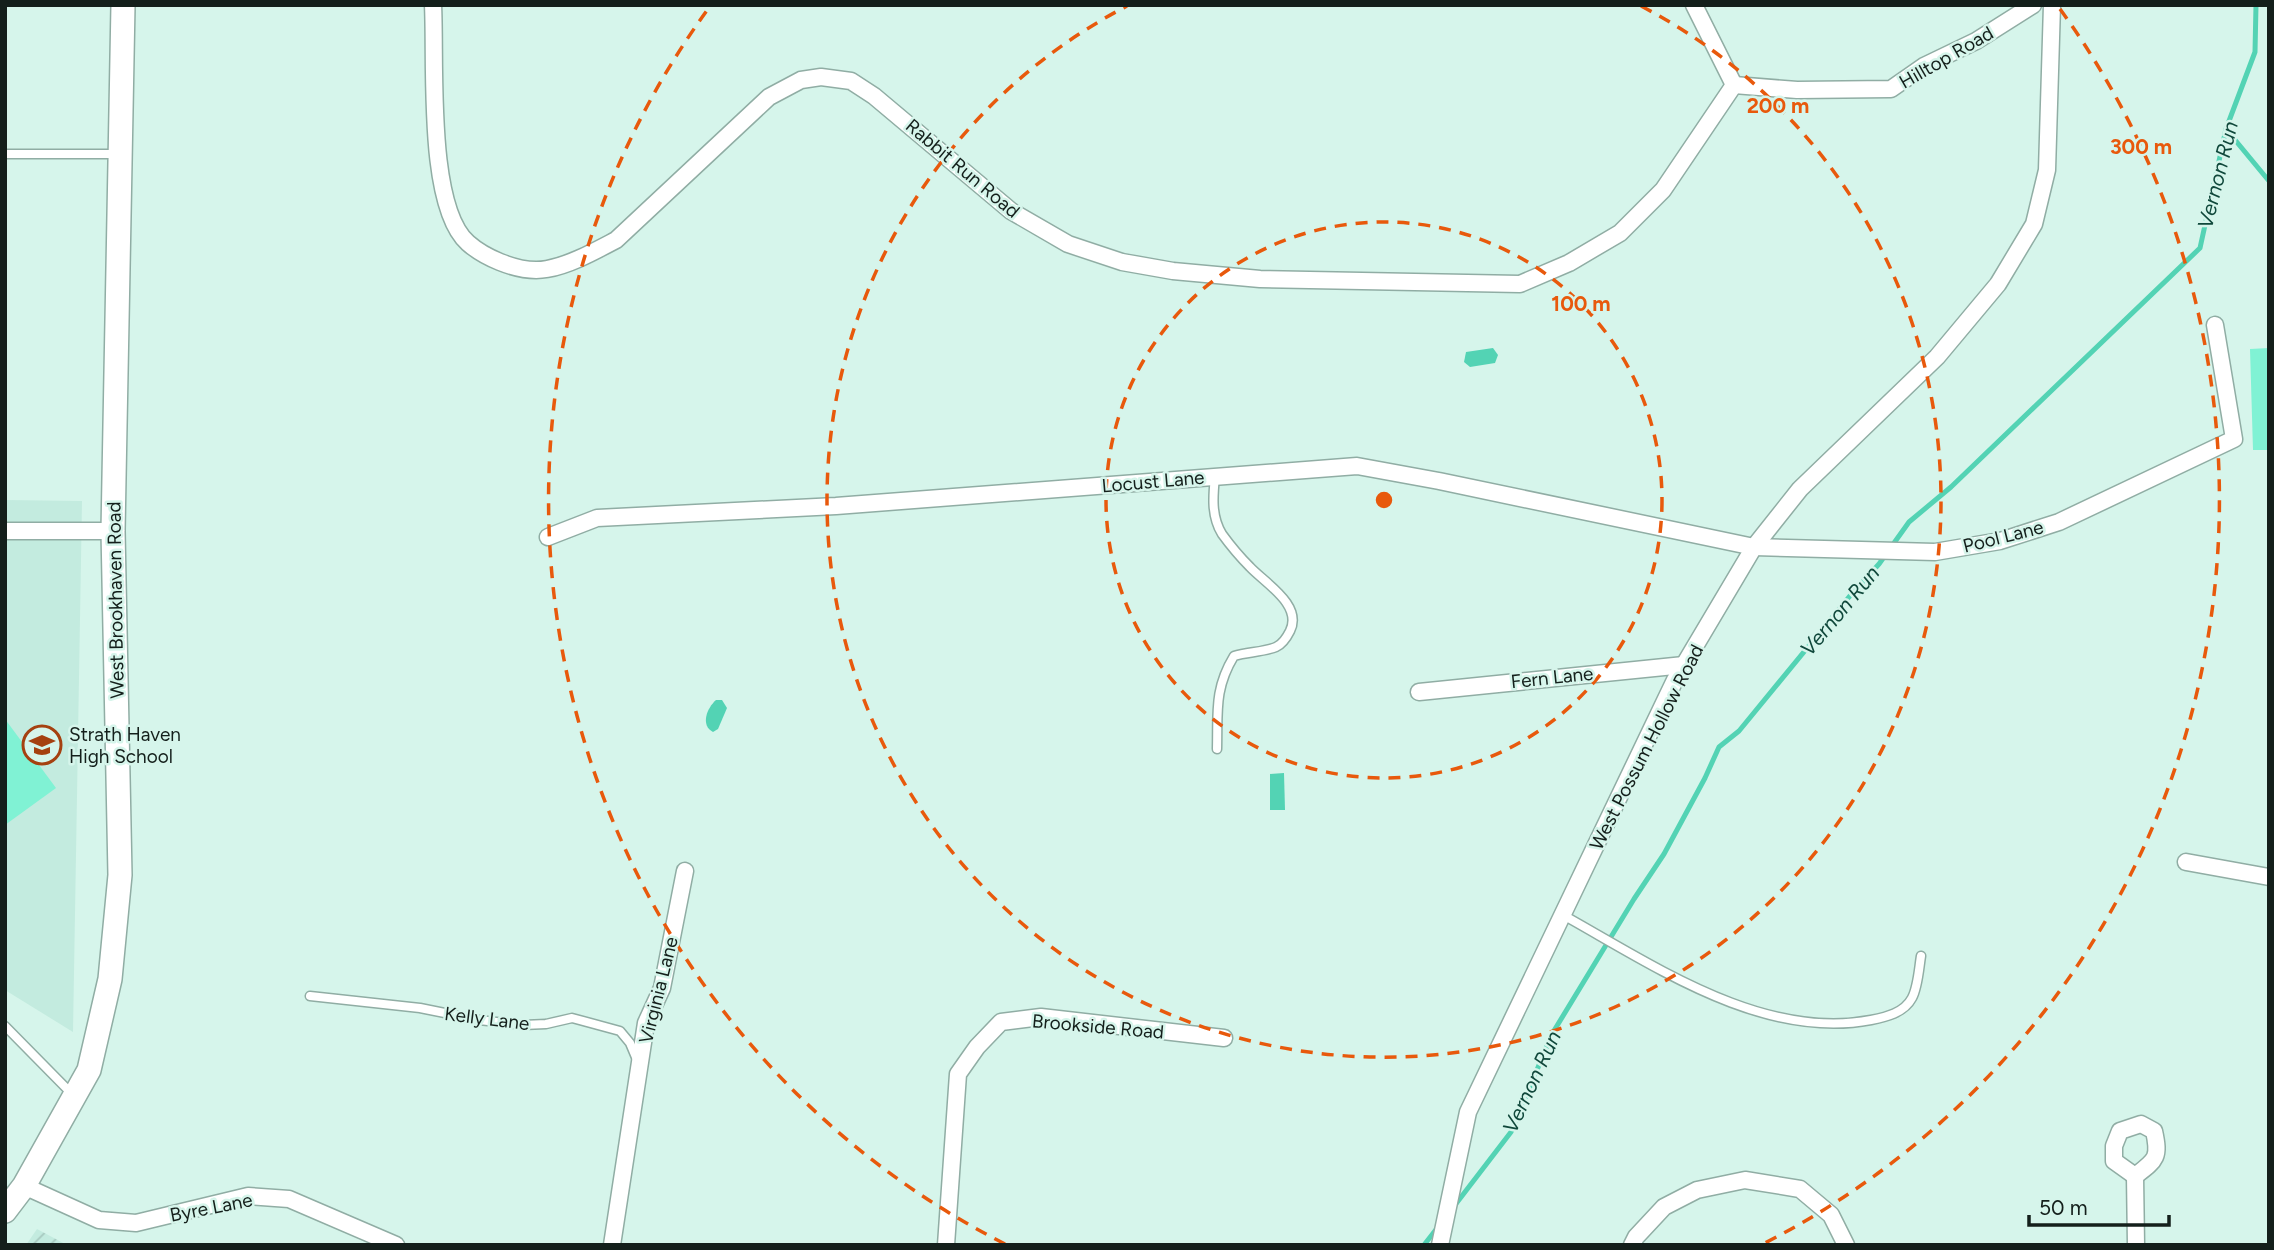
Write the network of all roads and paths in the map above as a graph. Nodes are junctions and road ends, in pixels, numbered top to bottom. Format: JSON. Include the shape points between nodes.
{"nodes":[{"id":1,"x":123,"y":5,"type":"edge"},
{"id":2,"x":433,"y":5,"type":"edge"},
{"id":3,"x":1694,"y":5,"type":"edge"},
{"id":4,"x":2033,"y":5,"type":"edge"},
{"id":5,"x":2052,"y":5,"type":"edge"},
{"id":6,"x":1734,"y":85,"type":"junction"},
{"id":7,"x":5,"y":154,"type":"edge"},
{"id":8,"x":120,"y":154,"type":"junction"},
{"id":9,"x":2215,"y":325,"type":"dead end"},
{"id":10,"x":1215,"y":476,"type":"junction"},
{"id":11,"x":5,"y":531,"type":"edge"},
{"id":12,"x":113,"y":531,"type":"junction"},
{"id":13,"x":548,"y":537,"type":"dead end"},
{"id":14,"x":1754,"y":547,"type":"junction"},
{"id":15,"x":1684,"y":664,"type":"junction"},
{"id":16,"x":1419,"y":692,"type":"dead end"},
{"id":17,"x":1217,"y":749,"type":"dead end"},
{"id":18,"x":2186,"y":862,"type":"dead end"},
{"id":19,"x":685,"y":871,"type":"dead end"},
{"id":20,"x":2269,"y":877,"type":"edge"},
{"id":21,"x":1563,"y":915,"type":"junction"},
{"id":22,"x":1921,"y":956,"type":"dead end"},
{"id":23,"x":310,"y":996,"type":"dead end"},
{"id":24,"x":5,"y":1026,"type":"edge"},
{"id":25,"x":1224,"y":1038,"type":"dead end"},
{"id":26,"x":640,"y":1068,"type":"junction"},
{"id":27,"x":74,"y":1096,"type":"junction"},
{"id":28,"x":2135,"y":1176,"type":"dead end"},
{"id":29,"x":24,"y":1186,"type":"junction"},
{"id":30,"x":5,"y":1211,"type":"edge"},
{"id":31,"x":396,"y":1245,"type":"edge"},
{"id":32,"x":612,"y":1245,"type":"edge"},
{"id":33,"x":946,"y":1245,"type":"edge"},
{"id":34,"x":1440,"y":1245,"type":"edge"},
{"id":35,"x":1632,"y":1245,"type":"edge"},
{"id":36,"x":1846,"y":1245,"type":"edge"},
{"id":37,"x":2136,"y":1245,"type":"edge"}],
"edges":[{"from":1,"to":8,"type":"street","name":"West Brookhaven Road"},
{"from":2,"to":6,"type":"street","name":"Rabbit Run Road","via":[[437,156],[450,215],[467,243],[517,269],[547,270],[616,240],[769,97],[801,80],[821,77],[851,81],[874,96],[1012,211],[1068,244],[1122,262],[1260,279],[1520,284],[1569,263],[1620,233],[1663,190]]},
{"from":3,"to":6,"type":"street"},
{"from":4,"to":6,"type":"street","name":"Hilltop Road","via":[[1891,89]]},
{"from":5,"to":14,"type":"street","name":"West Possum Hollow Road","via":[[2047,170],[2034,224],[1998,284],[1937,357],[1800,489]]},
{"from":7,"to":8,"type":"lane"},
{"from":8,"to":12,"type":"street","name":"West Brookhaven Road"},
{"from":9,"to":14,"type":"street","name":"Pool Lane","via":[[2234,439],[2059,522],[2000,541],[1935,552]]},
{"from":10,"to":13,"type":"street","name":"Locust Lane","via":[[836,506],[597,518]]},
{"from":10,"to":14,"type":"street","name":"Locust Lane","via":[[1357,466]]},
{"from":10,"to":17,"type":"lane","via":[[1214,514],[1221,533],[1280,595],[1293,617],[1285,640],[1276,647],[1234,656],[1224,672],[1218,692]]},
{"from":11,"to":12,"type":"street"},
{"from":12,"to":27,"type":"street","name":"West Brookhaven Road","via":[[120,875],[110,979],[89,1070]]},
{"from":14,"to":15,"type":"street","name":"West Possum Hollow Road"},
{"from":15,"to":16,"type":"street","name":"Fern Lane"},
{"from":15,"to":21,"type":"street","name":"West Possum Hollow Road"},
{"from":18,"to":20,"type":"street"},
{"from":19,"to":26,"type":"street","name":"Virginia Lane","via":[[662,988],[646,1023]]},
{"from":21,"to":22,"type":"lane","via":[[1680,980],[1744,1009],[1809,1021],[1846,1025],[1892,1016],[1913,998]]},
{"from":21,"to":34,"type":"street","name":"West Possum Hollow Road","via":[[1468,1112]]},
{"from":23,"to":26,"type":"lane","name":"Kelly Lane","via":[[523,1025],[572,1018],[620,1031]]},
{"from":24,"to":27,"type":"lane"},
{"from":25,"to":33,"type":"street","name":"Brookside Road","via":[[1041,1017],[1001,1022],[958,1074]]},
{"from":26,"to":32,"type":"street"},
{"from":27,"to":29,"type":"street","name":"West Brookhaven Road"},
{"from":28,"to":37,"type":"street"},
{"from":29,"to":30,"type":"street","name":"West Brookhaven Road"},
{"from":29,"to":31,"type":"street","name":"Byre Lane","via":[[99,1220],[136,1223],[247,1196],[289,1199]]},
{"from":35,"to":36,"type":"street","via":[[1664,1207],[1697,1189],[1745,1180],[1800,1189],[1831,1215]]}]}
